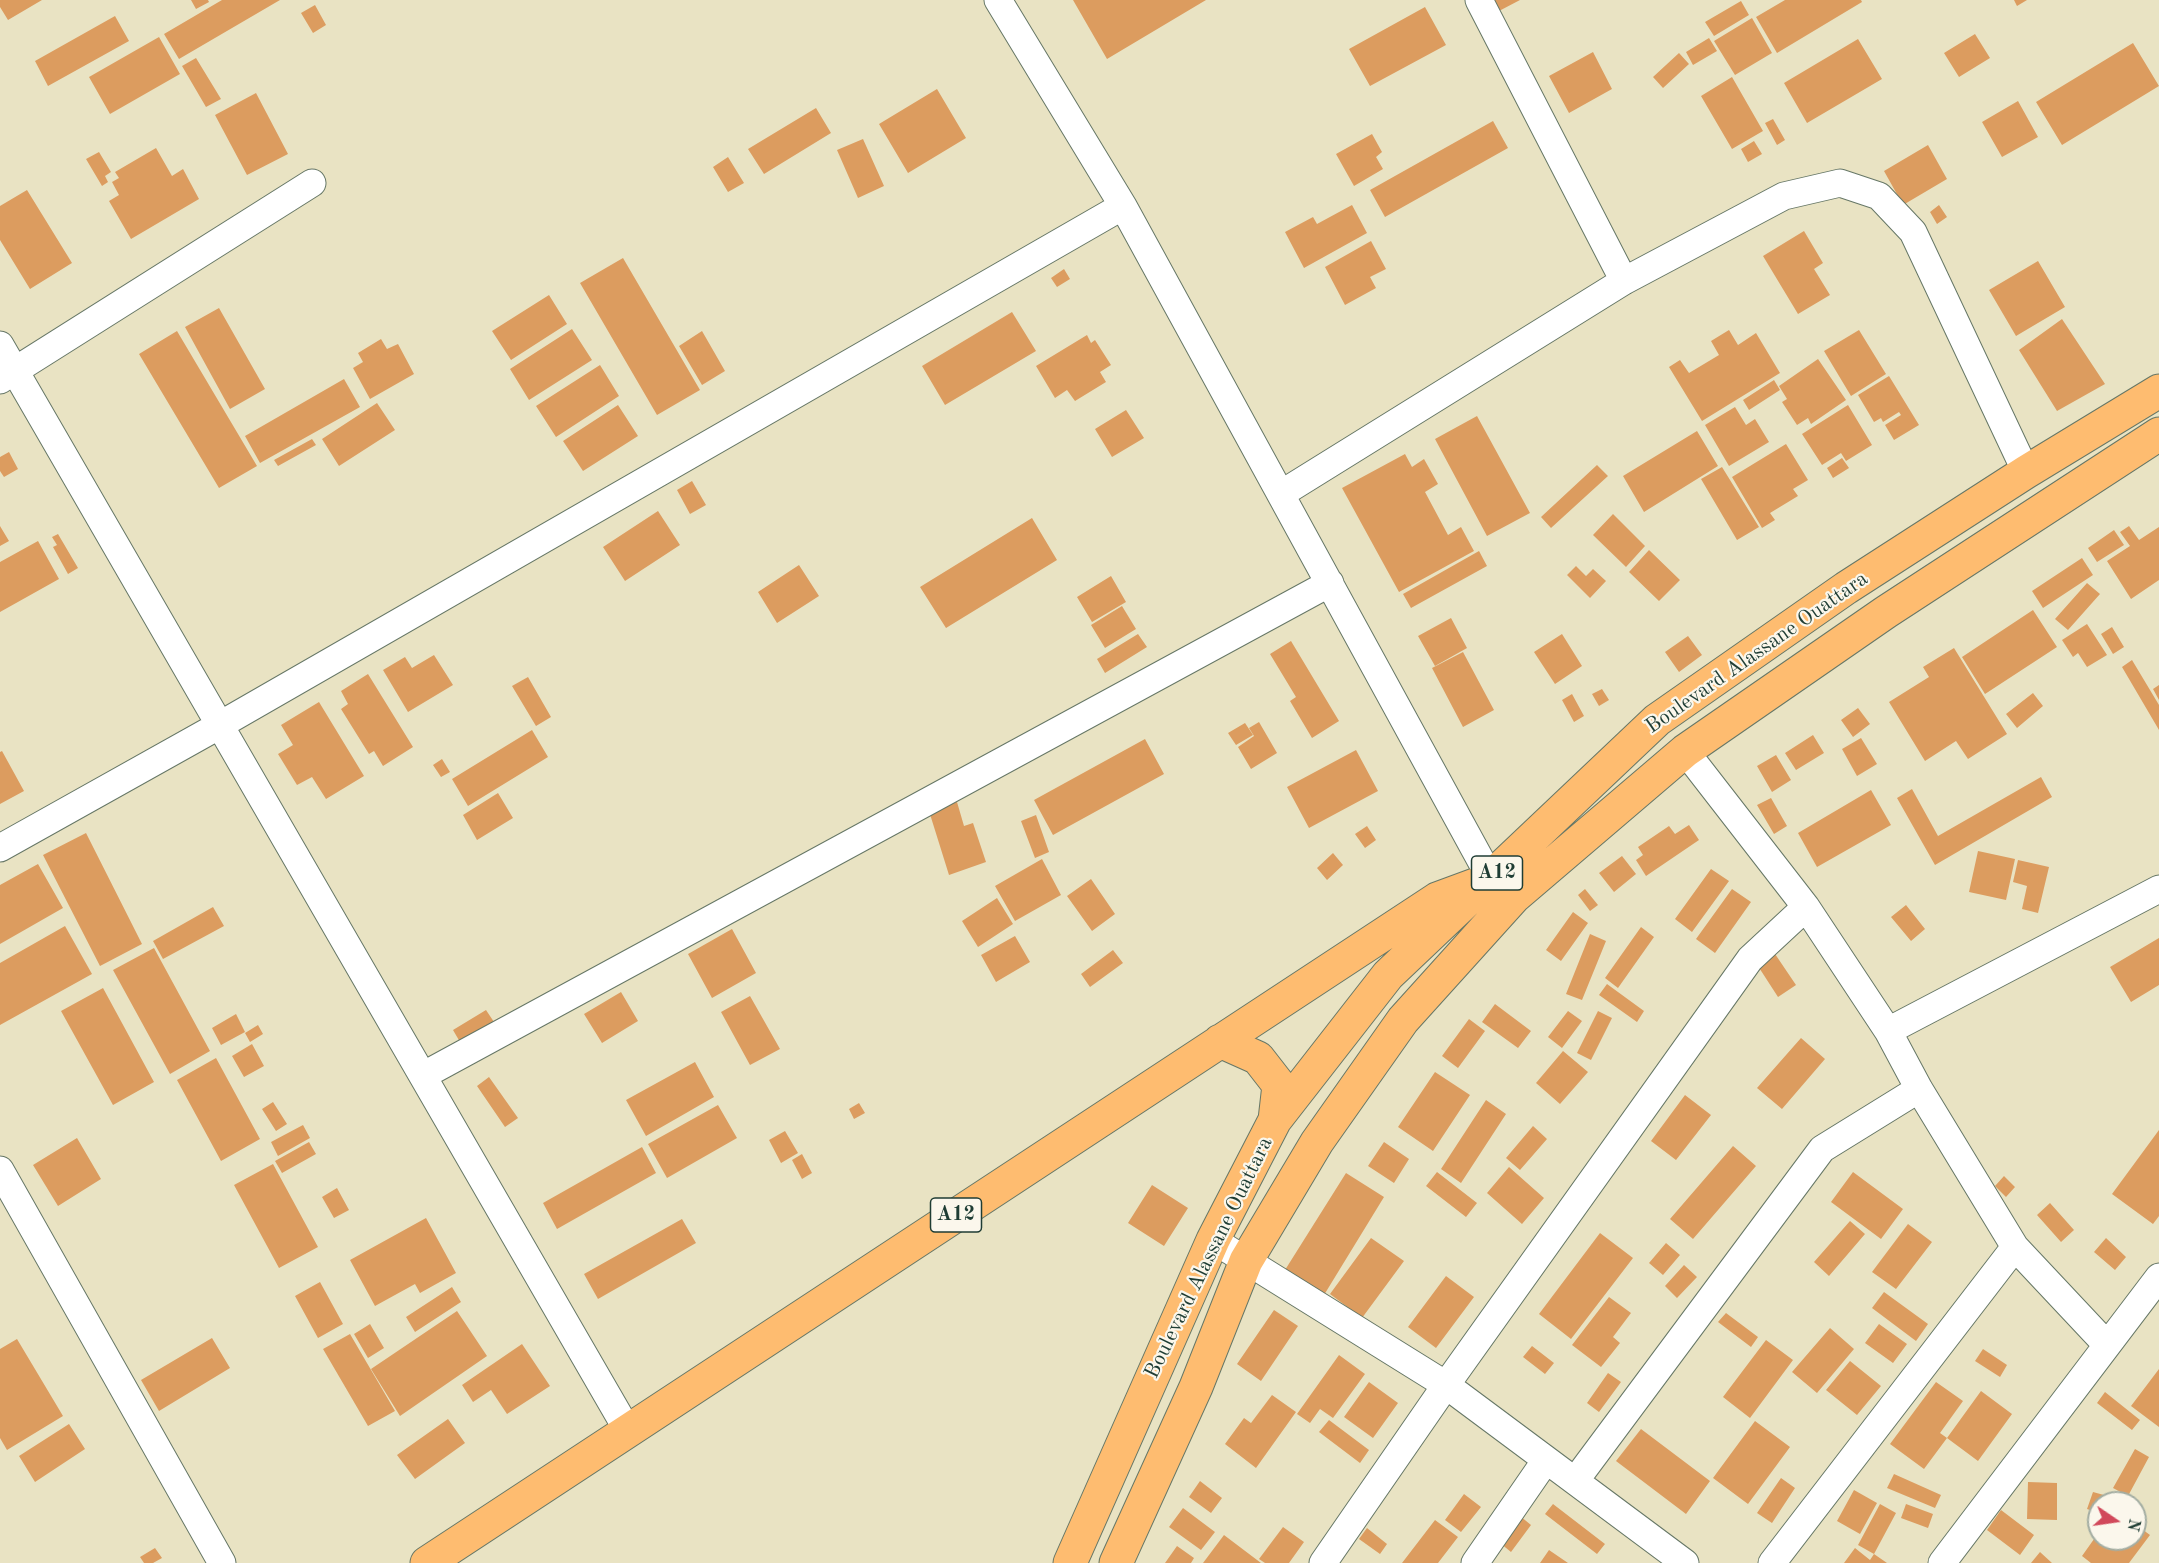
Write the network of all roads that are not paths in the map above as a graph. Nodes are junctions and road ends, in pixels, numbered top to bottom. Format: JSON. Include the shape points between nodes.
{"nodes":[{"id":1,"x":998,"y":0,"type":"edge"},
{"id":2,"x":1479,"y":0,"type":"edge"},
{"id":3,"x":312,"y":183,"type":"dead end"},
{"id":4,"x":1123,"y":206,"type":"junction"},
{"id":5,"x":1624,"y":281,"type":"junction"},
{"id":6,"x":0,"y":345,"type":"edge"},
{"id":7,"x":7,"y":376,"type":"edge"},
{"id":8,"x":2159,"y":391,"type":"edge"},
{"id":9,"x":2159,"y":434,"type":"edge"},
{"id":10,"x":2026,"y":472,"type":"junction"},
{"id":11,"x":1281,"y":494,"type":"junction"},
{"id":12,"x":1330,"y":583,"type":"junction"},
{"id":13,"x":220,"y":725,"type":"junction"},
{"id":14,"x":1685,"y":751,"type":"junction"},
{"id":15,"x":0,"y":848,"type":"edge"},
{"id":16,"x":1503,"y":888,"type":"junction"},
{"id":17,"x":2159,"y":889,"type":"edge"},
{"id":18,"x":1806,"y":908,"type":"junction"},
{"id":19,"x":1888,"y":1030,"type":"junction"},
{"id":20,"x":1220,"y":1041,"type":"junction"},
{"id":21,"x":424,"y":1075,"type":"junction"},
{"id":22,"x":1919,"y":1089,"type":"junction"},
{"id":23,"x":1275,"y":1120,"type":"junction"},
{"id":24,"x":0,"y":1170,"type":"edge"},
{"id":25,"x":1213,"y":1239,"type":"junction"},
{"id":26,"x":2015,"y":1247,"type":"junction"},
{"id":27,"x":1246,"y":1261,"type":"junction"},
{"id":28,"x":2159,"y":1277,"type":"edge"},
{"id":29,"x":2108,"y":1345,"type":"junction"},
{"id":30,"x":1446,"y":1385,"type":"junction"},
{"id":31,"x":628,"y":1431,"type":"junction"},
{"id":32,"x":1546,"y":1460,"type":"junction"},
{"id":33,"x":1575,"y":1482,"type":"junction"},
{"id":34,"x":222,"y":1563,"type":"edge"},
{"id":35,"x":427,"y":1563,"type":"edge"},
{"id":36,"x":1070,"y":1563,"type":"edge"},
{"id":37,"x":1116,"y":1563,"type":"edge"},
{"id":38,"x":1323,"y":1563,"type":"edge"},
{"id":39,"x":1476,"y":1563,"type":"edge"},
{"id":40,"x":1685,"y":1563,"type":"edge"},
{"id":41,"x":1772,"y":1563,"type":"edge"},
{"id":42,"x":1942,"y":1563,"type":"edge"}],
"edges":[{"from":1,"to":4,"type":"street"},
{"from":2,"to":5,"type":"street"},
{"from":3,"to":7,"type":"street"},
{"from":4,"to":11,"type":"street"},
{"from":4,"to":13,"type":"street"},
{"from":5,"to":10,"type":"street","via":[[1784,196],[1840,183],[1879,196],[1913,232]]},
{"from":5,"to":11,"type":"street"},
{"from":6,"to":7,"type":"street"},
{"from":7,"to":13,"type":"street"},
{"from":8,"to":10,"type":"main road","name":"Boulevard Alassane Ouattara","number":"A12"},
{"from":9,"to":14,"type":"main road","name":"Boulevard Alassane Ouattara","number":"A12","via":[[1886,612]]},
{"from":10,"to":16,"type":"main road","name":"Boulevard Alassane Ouattara","number":"A12","via":[[1846,588],[1657,720]]},
{"from":11,"to":12,"type":"street"},
{"from":12,"to":16,"type":"street"},
{"from":12,"to":21,"type":"street"},
{"from":13,"to":15,"type":"street"},
{"from":13,"to":21,"type":"street"},
{"from":14,"to":16,"type":"main road","name":"Boulevard Alassane Ouattara","number":"A12"},
{"from":14,"to":18,"type":"street"},
{"from":16,"to":20,"type":"main road","number":"A12","via":[[1437,899]]},
{"from":16,"to":23,"type":"main road","name":"Boulevard Alassane Ouattara","number":"A12","via":[[1388,975]]},
{"from":16,"to":27,"type":"main road","name":"Boulevard Alassane Ouattara","number":"A12","via":[[1317,1142]]},
{"from":17,"to":19,"type":"street"},
{"from":18,"to":19,"type":"street"},
{"from":18,"to":30,"type":"street","via":[[1750,959]]},
{"from":19,"to":22,"type":"street"},
{"from":20,"to":23,"type":"main road","via":[[1258,1058],[1279,1085]]},
{"from":20,"to":31,"type":"main road","number":"A12"},
{"from":21,"to":31,"type":"street"},
{"from":22,"to":26,"type":"street"},
{"from":22,"to":33,"type":"street","via":[[1822,1149]]},
{"from":23,"to":25,"type":"main road","name":"Boulevard Alassane Ouattara","number":"A12"},
{"from":24,"to":34,"type":"street"},
{"from":25,"to":27,"type":"street"},
{"from":25,"to":36,"type":"main road","name":"Boulevard Alassane Ouattara","number":"A12"},
{"from":26,"to":29,"type":"street"},
{"from":26,"to":41,"type":"street"},
{"from":27,"to":30,"type":"street"},
{"from":27,"to":37,"type":"main road","name":"Boulevard Alassane Ouattara","number":"A12","via":[[1196,1388]]},
{"from":28,"to":29,"type":"street"},
{"from":29,"to":42,"type":"street"},
{"from":30,"to":32,"type":"street"},
{"from":30,"to":38,"type":"street"},
{"from":31,"to":35,"type":"main road","number":"A12"},
{"from":32,"to":33,"type":"street"},
{"from":32,"to":39,"type":"street"},
{"from":33,"to":40,"type":"street"}]}
